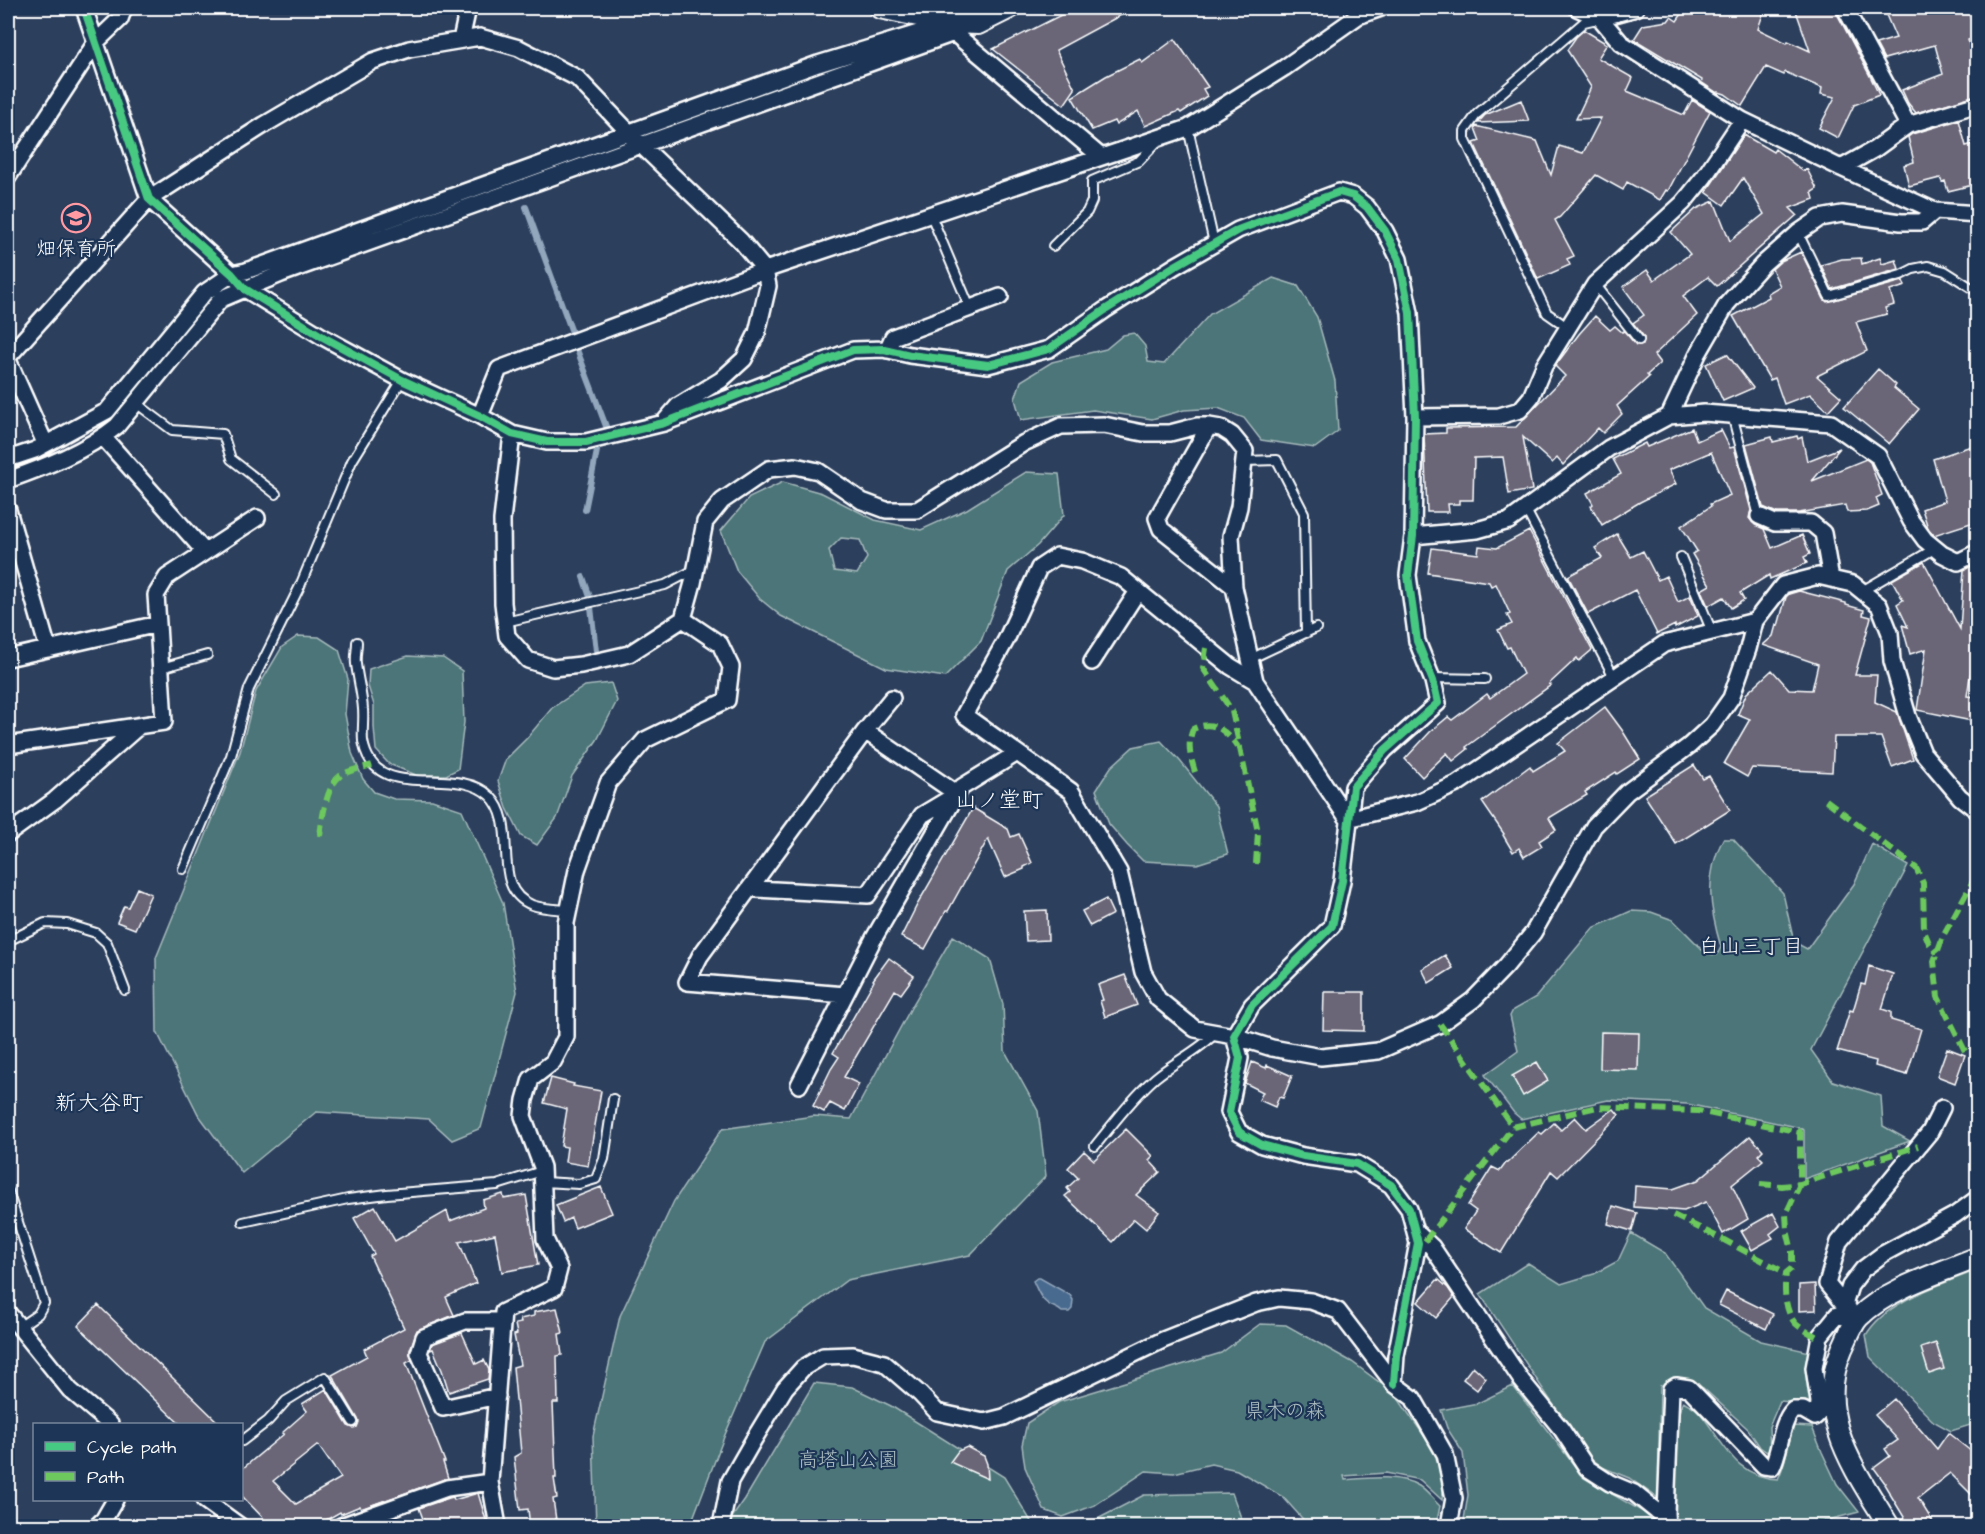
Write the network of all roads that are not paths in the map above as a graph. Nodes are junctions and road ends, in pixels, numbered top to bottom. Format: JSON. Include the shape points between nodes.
{"nodes":[{"id":1,"x":84,"y":8,"type":"edge"},
{"id":2,"x":124,"y":8,"type":"edge"},
{"id":3,"x":468,"y":8,"type":"edge"},
{"id":4,"x":885,"y":8,"type":"edge"},
{"id":5,"x":1010,"y":8,"type":"edge"},
{"id":6,"x":1381,"y":8,"type":"edge"},
{"id":7,"x":1577,"y":8,"type":"edge"},
{"id":8,"x":1636,"y":8,"type":"edge"},
{"id":9,"x":1845,"y":8,"type":"edge"},
{"id":10,"x":1596,"y":13,"type":"edge"},
{"id":11,"x":952,"y":28,"type":"junction"},
{"id":12,"x":461,"y":40,"type":"junction"},
{"id":13,"x":96,"y":42,"type":"junction"},
{"id":14,"x":1977,"y":104,"type":"edge"},
{"id":15,"x":1742,"y":120,"type":"junction"},
{"id":16,"x":1908,"y":125,"type":"junction"},
{"id":17,"x":1188,"y":128,"type":"junction"},
{"id":18,"x":629,"y":132,"type":"junction"},
{"id":19,"x":1163,"y":136,"type":"junction"},
{"id":20,"x":641,"y":145,"type":"junction"},
{"id":21,"x":1100,"y":156,"type":"junction"},
{"id":22,"x":1841,"y":168,"type":"junction"},
{"id":23,"x":8,"y":177,"type":"edge"},
{"id":24,"x":149,"y":199,"type":"junction"},
{"id":25,"x":1935,"y":211,"type":"junction"},
{"id":26,"x":930,"y":213,"type":"junction"},
{"id":27,"x":1977,"y":214,"type":"edge"},
{"id":28,"x":1798,"y":233,"type":"junction"},
{"id":29,"x":1214,"y":244,"type":"junction"},
{"id":30,"x":1053,"y":246,"type":"dead end"},
{"id":31,"x":765,"y":270,"type":"junction"},
{"id":32,"x":232,"y":274,"type":"junction"},
{"id":33,"x":1594,"y":284,"type":"junction"},
{"id":34,"x":244,"y":289,"type":"junction"},
{"id":35,"x":1977,"y":292,"type":"edge"},
{"id":36,"x":1000,"y":297,"type":"dead end"},
{"id":37,"x":970,"y":309,"type":"junction"},
{"id":38,"x":1567,"y":327,"type":"junction"},
{"id":39,"x":1639,"y":340,"type":"dead end"},
{"id":40,"x":887,"y":350,"type":"junction"},
{"id":41,"x":8,"y":358,"type":"edge"},
{"id":42,"x":402,"y":380,"type":"junction"},
{"id":43,"x":136,"y":403,"type":"junction"},
{"id":44,"x":1732,"y":415,"type":"junction"},
{"id":45,"x":480,"y":416,"type":"junction"},
{"id":46,"x":1670,"y":416,"type":"junction"},
{"id":47,"x":1415,"y":417,"type":"junction"},
{"id":48,"x":664,"y":423,"type":"junction"},
{"id":49,"x":1209,"y":426,"type":"junction"},
{"id":50,"x":512,"y":434,"type":"junction"},
{"id":51,"x":103,"y":438,"type":"junction"},
{"id":52,"x":45,"y":443,"type":"junction"},
{"id":53,"x":8,"y":459,"type":"edge"},
{"id":54,"x":1244,"y":461,"type":"junction"},
{"id":55,"x":8,"y":480,"type":"edge"},
{"id":56,"x":276,"y":494,"type":"dead end"},
{"id":57,"x":8,"y":510,"type":"edge"},
{"id":58,"x":1526,"y":510,"type":"junction"},
{"id":59,"x":1759,"y":516,"type":"joint"},
{"id":60,"x":258,"y":518,"type":"dead end"},
{"id":61,"x":1413,"y":536,"type":"junction"},
{"id":62,"x":1934,"y":549,"type":"junction"},
{"id":63,"x":205,"y":552,"type":"junction"},
{"id":64,"x":1977,"y":552,"type":"edge"},
{"id":65,"x":1682,"y":557,"type":"dead end"},
{"id":66,"x":696,"y":568,"type":"junction"},
{"id":67,"x":1831,"y":579,"type":"junction"},
{"id":68,"x":1234,"y":587,"type":"junction"},
{"id":69,"x":1138,"y":591,"type":"junction"},
{"id":70,"x":1862,"y":591,"type":"junction"},
{"id":71,"x":683,"y":619,"type":"junction"},
{"id":72,"x":1755,"y":621,"type":"junction"},
{"id":73,"x":505,"y":622,"type":"junction"},
{"id":74,"x":158,"y":624,"type":"junction"},
{"id":75,"x":1316,"y":628,"type":"dead end"},
{"id":76,"x":1712,"y":632,"type":"junction"},
{"id":77,"x":1305,"y":633,"type":"junction"},
{"id":78,"x":357,"y":642,"type":"dead end"},
{"id":79,"x":48,"y":649,"type":"junction"},
{"id":80,"x":207,"y":655,"type":"dead end"},
{"id":81,"x":8,"y":658,"type":"edge"},
{"id":82,"x":1250,"y":659,"type":"junction"},
{"id":83,"x":1092,"y":662,"type":"dead end"},
{"id":84,"x":161,"y":668,"type":"junction"},
{"id":85,"x":1614,"y":677,"type":"junction"},
{"id":86,"x":1432,"y":678,"type":"junction"},
{"id":87,"x":1485,"y":679,"type":"dead end"},
{"id":88,"x":1255,"y":681,"type":"junction"},
{"id":89,"x":892,"y":698,"type":"dead end"},
{"id":90,"x":139,"y":726,"type":"junction"},
{"id":91,"x":865,"y":731,"type":"junction"},
{"id":92,"x":8,"y":745,"type":"edge"},
{"id":93,"x":1017,"y":753,"type":"junction"},
{"id":94,"x":957,"y":794,"type":"junction"},
{"id":95,"x":1977,"y":811,"type":"edge"},
{"id":96,"x":1348,"y":819,"type":"junction"},
{"id":97,"x":8,"y":834,"type":"edge"},
{"id":98,"x":183,"y":870,"type":"dead end"},
{"id":99,"x":756,"y":889,"type":"dead end"},
{"id":100,"x":568,"y":910,"type":"junction"},
{"id":101,"x":8,"y":941,"type":"edge"},
{"id":102,"x":124,"y":990,"type":"dead end"},
{"id":103,"x":845,"y":995,"type":"junction"},
{"id":104,"x":1216,"y":1033,"type":"junction"},
{"id":105,"x":1234,"y":1036,"type":"junction"},
{"id":106,"x":799,"y":1085,"type":"dead end"},
{"id":107,"x":613,"y":1099,"type":"dead end"},
{"id":108,"x":1942,"y":1108,"type":"dead end"},
{"id":109,"x":1095,"y":1146,"type":"dead end"},
{"id":110,"x":542,"y":1176,"type":"junction"},
{"id":111,"x":8,"y":1191,"type":"edge"},
{"id":112,"x":1977,"y":1198,"type":"edge"},
{"id":113,"x":243,"y":1222,"type":"dead end"},
{"id":114,"x":1415,"y":1231,"type":"junction"},
{"id":115,"x":1977,"y":1257,"type":"edge"},
{"id":116,"x":1851,"y":1312,"type":"junction"},
{"id":117,"x":8,"y":1313,"type":"edge"},
{"id":118,"x":502,"y":1321,"type":"junction"},
{"id":119,"x":19,"y":1327,"type":"junction"},
{"id":120,"x":1394,"y":1384,"type":"junction"},
{"id":121,"x":496,"y":1396,"type":"junction"},
{"id":122,"x":353,"y":1422,"type":"dead end"},
{"id":123,"x":108,"y":1423,"type":"edge"},
{"id":124,"x":243,"y":1440,"type":"edge"},
{"id":125,"x":490,"y":1482,"type":"junction"},
{"id":126,"x":114,"y":1501,"type":"edge"},
{"id":127,"x":205,"y":1501,"type":"edge"},
{"id":128,"x":1667,"y":1523,"type":"edge"},
{"id":129,"x":103,"y":1524,"type":"edge"},
{"id":130,"x":1449,"y":1526,"type":"edge"},
{"id":131,"x":240,"y":1527,"type":"edge"},
{"id":132,"x":341,"y":1527,"type":"edge"},
{"id":133,"x":498,"y":1527,"type":"edge"},
{"id":134,"x":721,"y":1527,"type":"edge"},
{"id":135,"x":1889,"y":1527,"type":"edge"}],
"edges":[{"from":1,"to":13,"type":"street"},
{"from":2,"to":13,"type":"street","via":[[120,19]]},
{"from":3,"to":12,"type":"street"},
{"from":4,"to":11,"type":"street"},
{"from":5,"to":11,"type":"street","via":[[978,24]]},
{"from":6,"to":17,"type":"street","via":[[1358,16]]},
{"from":7,"to":10,"type":"street"},
{"from":8,"to":10,"type":"street"},
{"from":9,"to":16,"type":"street"},
{"from":10,"to":15,"type":"street","via":[[1621,43]]},
{"from":10,"to":38,"type":"lane","via":[[1477,114],[1465,131],[1465,139],[1547,313]]},
{"from":11,"to":18,"type":"street","via":[[818,64]]},
{"from":11,"to":20,"type":"street"},
{"from":11,"to":21,"type":"street"},
{"from":12,"to":18,"type":"street","via":[[480,37],[519,48],[576,78]]},
{"from":12,"to":24,"type":"street","via":[[409,49],[373,61]]},
{"from":13,"to":23,"type":"street"},
{"from":13,"to":24,"type":"street"},
{"from":14,"to":16,"type":"street"},
{"from":15,"to":22,"type":"street"},
{"from":15,"to":33,"type":"street","via":[[1683,203]]},
{"from":16,"to":22,"type":"street"},
{"from":17,"to":19,"type":"street"},
{"from":17,"to":29,"type":"lane"},
{"from":18,"to":20,"type":"street"},
{"from":18,"to":32,"type":"street"},
{"from":19,"to":21,"type":"street"},
{"from":19,"to":30,"type":"lane","via":[[1140,161],[1092,181],[1092,201],[1087,212]]},
{"from":20,"to":31,"type":"street","via":[[741,241]]},
{"from":20,"to":34,"type":"street"},
{"from":21,"to":26,"type":"street"},
{"from":22,"to":25,"type":"street"},
{"from":24,"to":32,"type":"street"},
{"from":24,"to":41,"type":"street"},
{"from":25,"to":27,"type":"street"},
{"from":25,"to":28,"type":"street","via":[[1922,222],[1842,214],[1820,218]]},
{"from":26,"to":31,"type":"street"},
{"from":26,"to":37,"type":"lane"},
{"from":28,"to":35,"type":"lane","via":[[1828,296],[1928,266],[1945,271]]},
{"from":28,"to":46,"type":"street","via":[[1727,304],[1698,354]]},
{"from":29,"to":40,"type":"street","via":[[1049,349],[988,365]]},
{"from":29,"to":47,"type":"street","via":[[1238,230],[1339,192],[1353,196],[1367,207],[1399,259],[1410,313]]},
{"from":31,"to":45,"type":"street","via":[[499,369]]},
{"from":31,"to":48,"type":"street","via":[[768,286],[757,333],[744,359],[721,380],[678,406]]},
{"from":32,"to":34,"type":"street"},
{"from":32,"to":52,"type":"street","via":[[204,293],[107,411]]},
{"from":33,"to":38,"type":"street"},
{"from":33,"to":39,"type":"lane"},
{"from":34,"to":42,"type":"street"},
{"from":34,"to":43,"type":"street","via":[[221,299]]},
{"from":36,"to":37,"type":"street"},
{"from":37,"to":40,"type":"street","via":[[893,337]]},
{"from":38,"to":47,"type":"street","via":[[1531,397],[1520,410],[1499,416]]},
{"from":40,"to":48,"type":"street","via":[[853,350]]},
{"from":41,"to":52,"type":"street"},
{"from":42,"to":45,"type":"street"},
{"from":42,"to":98,"type":"lane","via":[[352,461],[300,586],[249,689],[231,756]]},
{"from":43,"to":51,"type":"street"},
{"from":43,"to":56,"type":"lane","via":[[172,430],[223,434],[231,459]]},
{"from":44,"to":46,"type":"street"},
{"from":44,"to":59,"type":"lane"},
{"from":44,"to":62,"type":"street","via":[[1831,423],[1878,456],[1911,521]]},
{"from":45,"to":50,"type":"street"},
{"from":46,"to":58,"type":"street","via":[[1609,448]]},
{"from":47,"to":61,"type":"street"},
{"from":48,"to":50,"type":"street","via":[[586,442],[547,442]]},
{"from":49,"to":54,"type":"street","via":[[1232,435],[1245,451]]},
{"from":49,"to":66,"type":"street","via":[[1143,433],[1104,424],[1061,426],[1024,443],[917,510],[886,510],[862,501],[818,471],[795,466],[769,469],[722,501],[705,522]]},
{"from":49,"to":68,"type":"street","via":[[1157,518],[1161,529]]},
{"from":50,"to":73,"type":"street","via":[[502,520]]},
{"from":51,"to":55,"type":"street"},
{"from":51,"to":63,"type":"street"},
{"from":52,"to":53,"type":"street"},
{"from":54,"to":68,"type":"street","via":[[1231,536]]},
{"from":54,"to":77,"type":"lane","via":[[1277,460],[1304,513]]},
{"from":57,"to":79,"type":"street"},
{"from":58,"to":61,"type":"street","via":[[1509,521],[1477,530]]},
{"from":58,"to":85,"type":"lane"},
{"from":59,"to":67,"type":"street","via":[[1775,523],[1811,523],[1823,533]]},
{"from":60,"to":63,"type":"street"},
{"from":61,"to":86,"type":"street","via":[[1408,575],[1418,641]]},
{"from":62,"to":64,"type":"street","via":[[1958,562]]},
{"from":62,"to":70,"type":"lane"},
{"from":63,"to":74,"type":"street","via":[[166,577],[156,595]]},
{"from":65,"to":76,"type":"lane"},
{"from":66,"to":71,"type":"street"},
{"from":66,"to":73,"type":"lane","via":[[665,585]]},
{"from":67,"to":70,"type":"street","via":[[1853,584]]},
{"from":67,"to":72,"type":"street","via":[[1818,576],[1783,585]]},
{"from":68,"to":82,"type":"street"},
{"from":69,"to":83,"type":"street"},
{"from":69,"to":88,"type":"street","via":[[1206,648]]},
{"from":69,"to":93,"type":"street","via":[[1121,578],[1082,561],[1057,556],[1039,568],[1006,640],[964,715]]},
{"from":70,"to":95,"type":"street","via":[[1879,605],[1890,633],[1892,660],[1923,753]]},
{"from":71,"to":73,"type":"street","via":[[629,654],[553,668],[528,660],[507,636]]},
{"from":71,"to":100,"type":"street","via":[[720,644],[731,667],[727,700],[645,740],[608,783],[577,870]]},
{"from":72,"to":76,"type":"street"},
{"from":72,"to":105,"type":"street","via":[[1731,698],[1712,725],[1627,792],[1594,826],[1533,933],[1473,1000],[1440,1024],[1378,1051],[1322,1057]]},
{"from":74,"to":79,"type":"street"},
{"from":74,"to":84,"type":"street"},
{"from":75,"to":77,"type":"lane"},
{"from":76,"to":85,"type":"street","via":[[1664,644]]},
{"from":77,"to":82,"type":"lane"},
{"from":78,"to":100,"type":"lane","via":[[355,663],[361,689],[363,742],[372,765],[388,776],[469,784],[488,794],[497,803],[505,824],[509,882],[514,893],[532,905]]},
{"from":79,"to":81,"type":"street"},
{"from":80,"to":84,"type":"lane"},
{"from":82,"to":88,"type":"street"},
{"from":84,"to":90,"type":"street","via":[[164,722]]},
{"from":85,"to":96,"type":"street","via":[[1457,784],[1417,802]]},
{"from":86,"to":87,"type":"lane"},
{"from":86,"to":96,"type":"street","via":[[1438,703],[1385,750],[1353,788]]},
{"from":88,"to":96,"type":"street"},
{"from":89,"to":91,"type":"street"},
{"from":90,"to":92,"type":"street"},
{"from":90,"to":97,"type":"street","via":[[55,800]]},
{"from":91,"to":94,"type":"street"},
{"from":91,"to":103,"type":"street","via":[[699,956],[687,982]]},
{"from":93,"to":94,"type":"street"},
{"from":93,"to":104,"type":"street","via":[[1071,791],[1119,872],[1143,972],[1158,999],[1195,1029]]},
{"from":94,"to":99,"type":"street","via":[[922,815],[868,895]]},
{"from":94,"to":103,"type":"street"},
{"from":96,"to":105,"type":"street","via":[[1342,881],[1332,926],[1252,1005]]},
{"from":100,"to":110,"type":"street","via":[[566,1037],[553,1062],[531,1079],[523,1116]]},
{"from":101,"to":102,"type":"lane","via":[[45,923],[67,924],[96,933],[107,944]]},
{"from":103,"to":106,"type":"street"},
{"from":104,"to":105,"type":"street"},
{"from":104,"to":109,"type":"lane","via":[[1155,1078]]},
{"from":105,"to":114,"type":"street","via":[[1240,1058],[1229,1112],[1239,1132],[1262,1146],[1357,1164],[1391,1185],[1408,1209]]},
{"from":107,"to":110,"type":"lane","via":[[604,1159],[596,1179],[579,1184]]},
{"from":108,"to":116,"type":"street","via":[[1930,1132],[1839,1242],[1827,1284]]},
{"from":110,"to":113,"type":"lane","via":[[497,1185],[348,1200]]},
{"from":110,"to":118,"type":"street","via":[[545,1239],[559,1269],[554,1288],[503,1312]]},
{"from":111,"to":119,"type":"lane","via":[[44,1303],[38,1314]]},
{"from":112,"to":116,"type":"street","via":[[1863,1269],[1850,1286]]},
{"from":114,"to":120,"type":"street","via":[[1418,1243]]},
{"from":114,"to":128,"type":"street","via":[[1431,1247],[1587,1468],[1634,1493]]},
{"from":115,"to":116,"type":"street"},
{"from":116,"to":128,"type":"street","via":[[1837,1315],[1820,1335],[1814,1368],[1818,1414],[1815,1417],[1803,1410],[1793,1410],[1787,1416],[1772,1467],[1764,1466],[1689,1388],[1671,1389]]},
{"from":116,"to":135,"type":"street","via":[[1832,1387],[1833,1414],[1840,1442]]},
{"from":117,"to":119,"type":"street"},
{"from":118,"to":121,"type":"street"},
{"from":118,"to":121,"type":"street","via":[[465,1321],[424,1337],[419,1353],[442,1408]]},
{"from":119,"to":123,"type":"street","via":[[70,1390]]},
{"from":120,"to":130,"type":"street","via":[[1413,1398],[1445,1454],[1454,1498]]},
{"from":120,"to":134,"type":"street","via":[[1338,1311],[1311,1301],[1279,1298],[1256,1303],[1163,1340],[1005,1417],[984,1422],[937,1412],[884,1363],[853,1355],[823,1356],[803,1368],[785,1388],[759,1431],[730,1481]]},
{"from":121,"to":125,"type":"street"},
{"from":122,"to":124,"type":"lane","via":[[325,1377],[286,1401]]},
{"from":125,"to":132,"type":"street","via":[[447,1488]]},
{"from":125,"to":133,"type":"street"},
{"from":126,"to":129,"type":"street"},
{"from":127,"to":131,"type":"street"}]}
